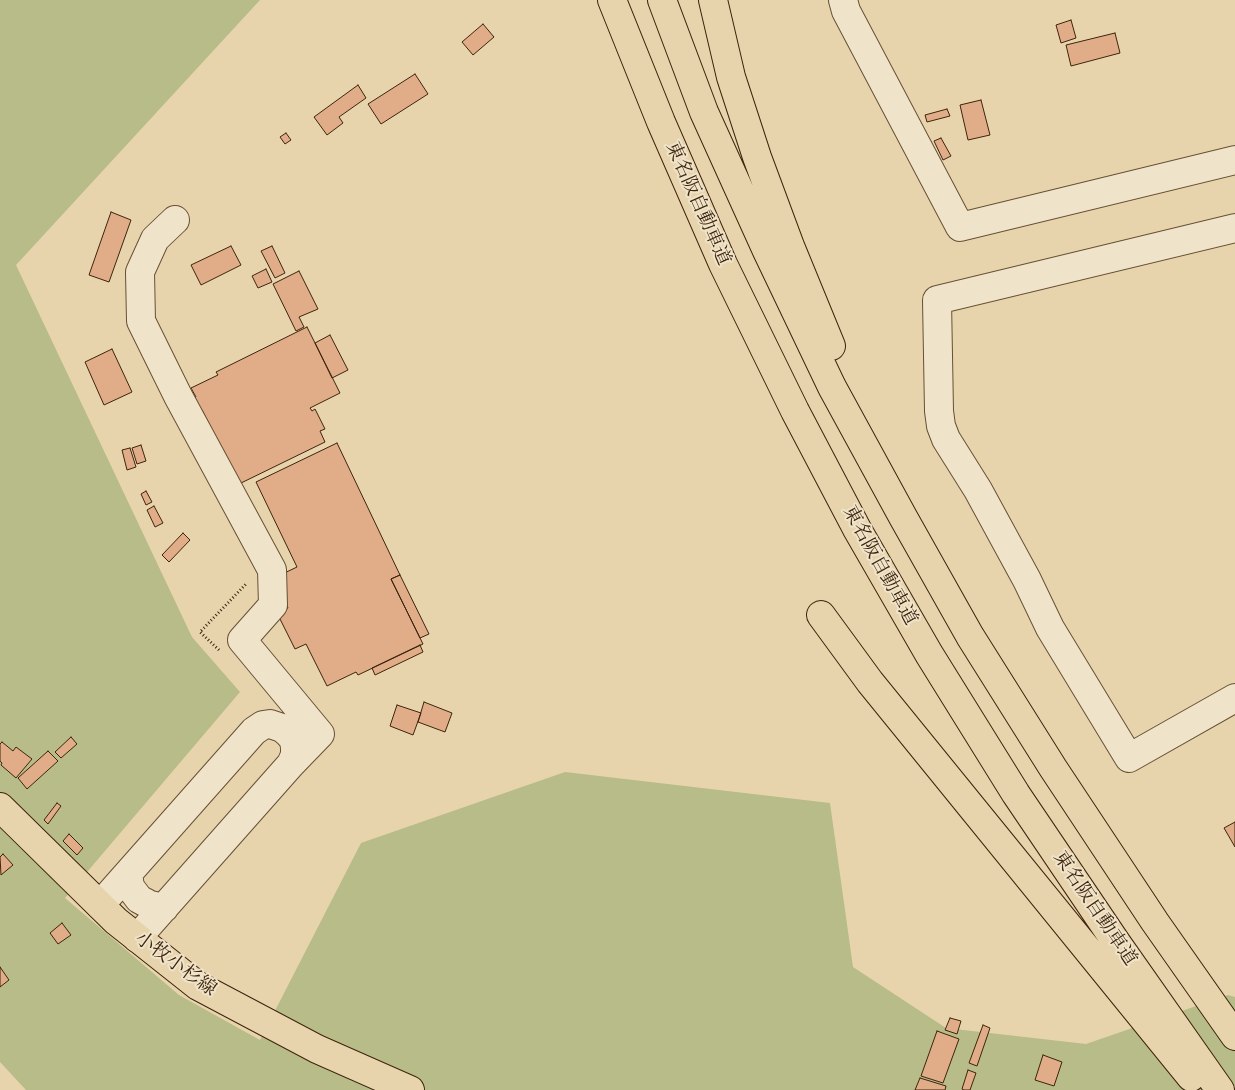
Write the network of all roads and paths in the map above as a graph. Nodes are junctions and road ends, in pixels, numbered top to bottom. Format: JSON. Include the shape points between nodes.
{"nodes":[{"id":1,"x":612,"y":0,"type":"edge"},
{"id":2,"x":662,"y":0,"type":"edge"},
{"id":3,"x":713,"y":0,"type":"edge"},
{"id":4,"x":843,"y":0,"type":"edge"},
{"id":5,"x":1235,"y":160,"type":"edge"},
{"id":6,"x":175,"y":220,"type":"dead end"},
{"id":7,"x":1235,"y":228,"type":"edge"},
{"id":8,"x":903,"y":517,"type":"junction"},
{"id":9,"x":821,"y":615,"type":"dead end"},
{"id":10,"x":1235,"y":698,"type":"edge"},
{"id":11,"x":291,"y":764,"type":"junction"},
{"id":12,"x":0,"y":807,"type":"edge"},
{"id":13,"x":128,"y":874,"type":"junction"},
{"id":14,"x":100,"y":905,"type":"junction"},
{"id":15,"x":164,"y":908,"type":"junction"},
{"id":16,"x":137,"y":938,"type":"junction"},
{"id":17,"x":1235,"y":1036,"type":"edge"},
{"id":18,"x":410,"y":1090,"type":"edge"},
{"id":19,"x":1201,"y":1090,"type":"edge"},
{"id":20,"x":1220,"y":1090,"type":"edge"}],
"edges":[{"from":1,"to":20,"type":"main road","name":"東名阪自動車道","via":[[722,264],[858,530],[929,654],[1016,794]]},
{"from":2,"to":8,"type":"main road","via":[[704,112],[766,251],[832,387]]},
{"from":3,"to":8,"type":"main road","via":[[731,77],[756,157]]},
{"from":4,"to":5,"type":"street","via":[[960,228]]},
{"from":6,"to":11,"type":"street","via":[[155,239],[140,272],[141,321],[272,570],[273,605],[242,640],[320,734]]},
{"from":7,"to":10,"type":"street","via":[[937,300],[939,411],[946,440],[978,490],[1050,628],[1129,758]]},
{"from":8,"to":17,"type":"main road","via":[[970,636],[1054,768]]},
{"from":9,"to":19,"type":"main road","via":[[870,682]]},
{"from":11,"to":13,"type":"street","via":[[296,748],[288,733],[270,724],[254,731]]},
{"from":11,"to":15,"type":"street"},
{"from":12,"to":14,"type":"main road","name":"小牧小杉線"},
{"from":13,"to":14,"type":"street"},
{"from":13,"to":15,"type":"street","via":[[130,886],[138,899]]},
{"from":14,"to":16,"type":"main road","name":"小牧小杉線"},
{"from":15,"to":16,"type":"street"},
{"from":16,"to":18,"type":"main road","name":"小牧小杉線","via":[[198,986],[317,1049]]}]}
